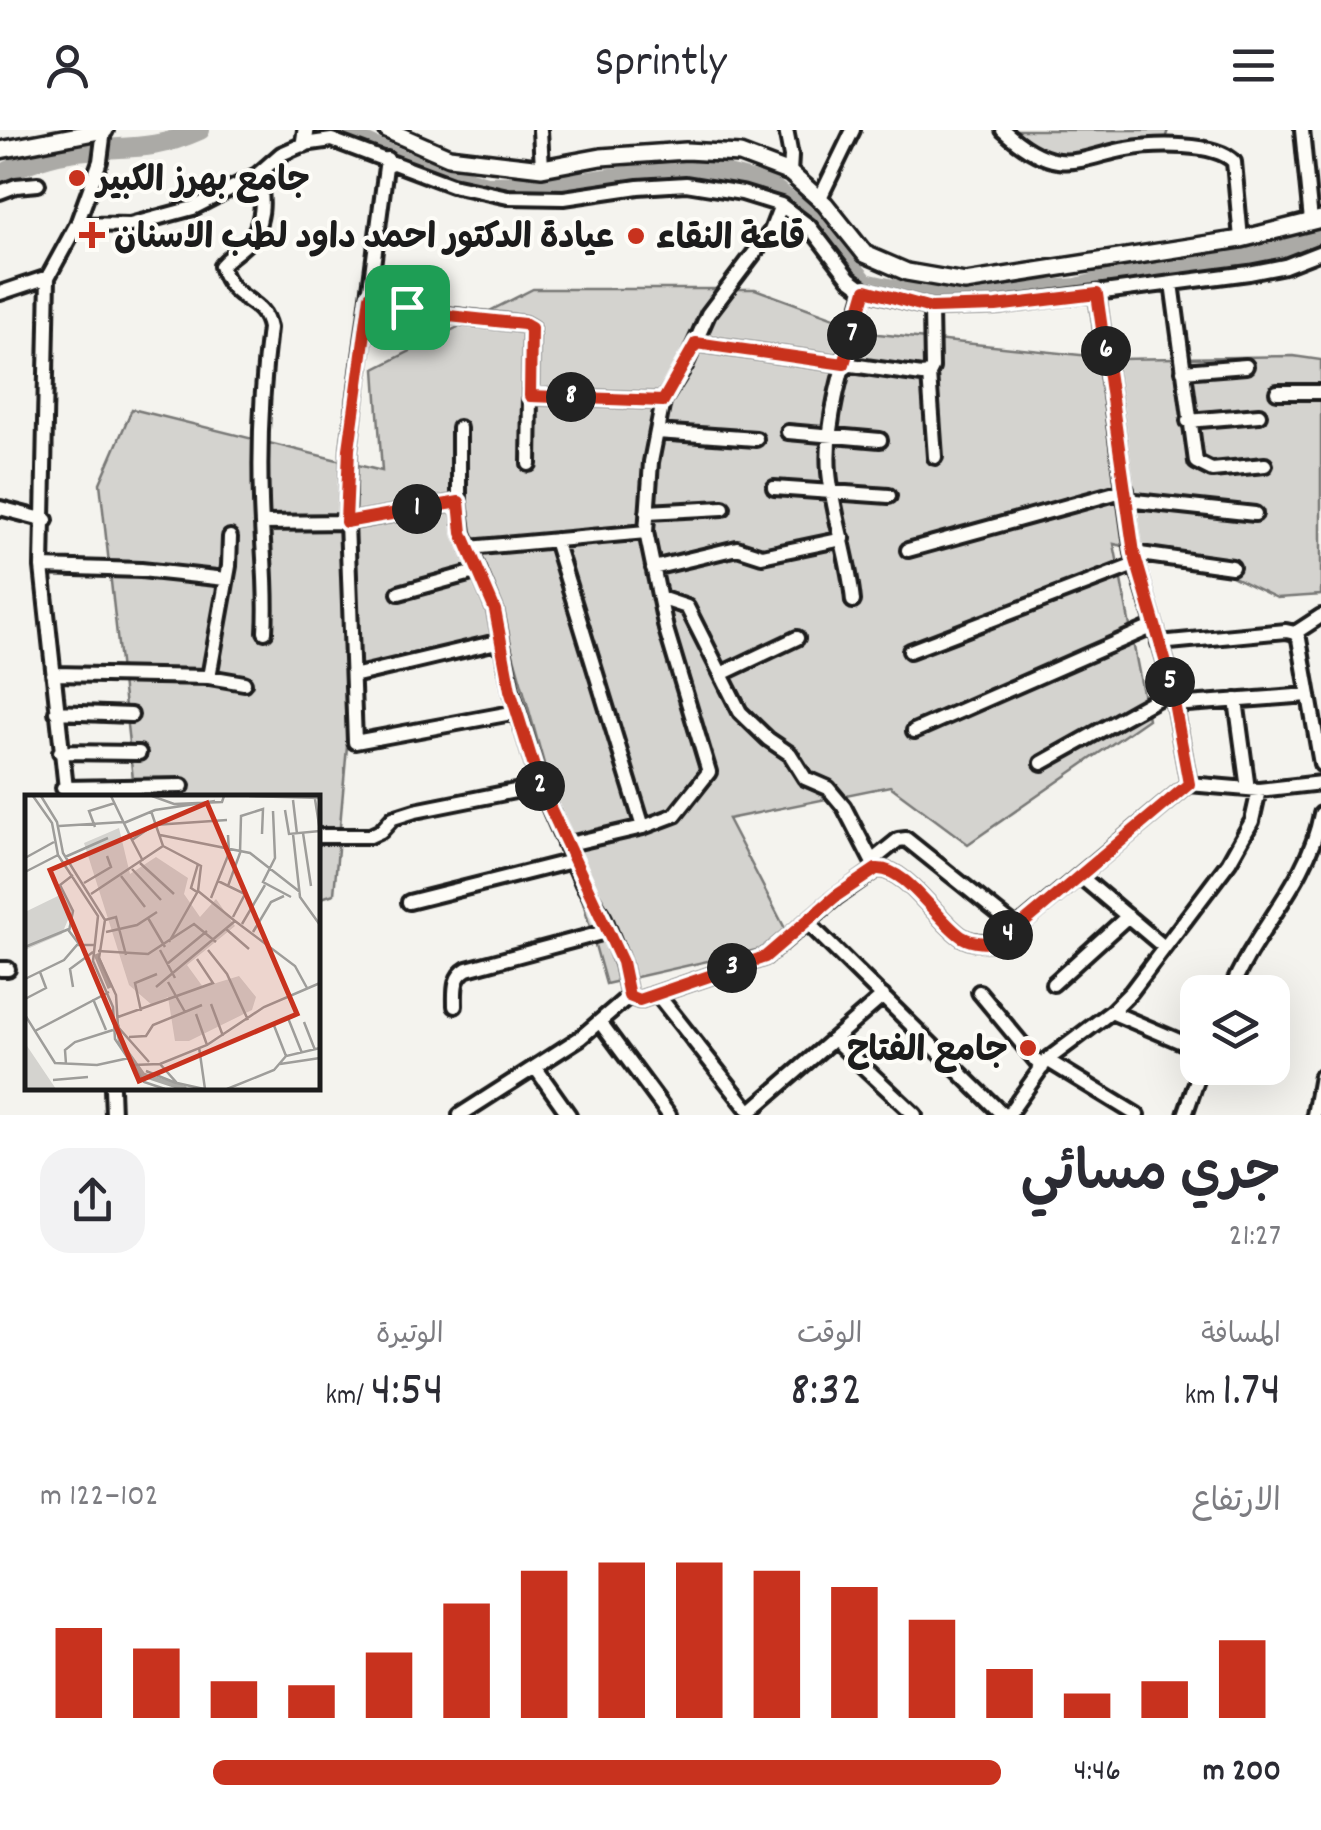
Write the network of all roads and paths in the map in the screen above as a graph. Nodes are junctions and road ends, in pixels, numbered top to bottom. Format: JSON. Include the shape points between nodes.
{"nodes":[{"id":1,"x":387,"y":130,"type":"edge"},
{"id":2,"x":540,"y":130,"type":"edge"},
{"id":3,"x":786,"y":130,"type":"edge"},
{"id":4,"x":853,"y":130,"type":"edge"},
{"id":5,"x":1004,"y":130,"type":"edge"},
{"id":6,"x":1302,"y":130,"type":"edge"},
{"id":7,"x":104,"y":133,"type":"edge"},
{"id":8,"x":304,"y":137,"type":"edge"},
{"id":9,"x":0,"y":150,"type":"edge"},
{"id":10,"x":387,"y":160,"type":"junction"},
{"id":11,"x":542,"y":168,"type":"junction"},
{"id":12,"x":790,"y":174,"type":"junction"},
{"id":13,"x":258,"y":176,"type":"junction"},
{"id":14,"x":38,"y":184,"type":"dead end"},
{"id":15,"x":0,"y":192,"type":"edge"},
{"id":16,"x":819,"y":200,"type":"junction"},
{"id":17,"x":781,"y":205,"type":"junction"},
{"id":18,"x":1316,"y":220,"type":"edge"},
{"id":19,"x":76,"y":224,"type":"junction"},
{"id":20,"x":1240,"y":239,"type":"junction"},
{"id":21,"x":1321,"y":252,"type":"edge"},
{"id":22,"x":48,"y":277,"type":"junction"},
{"id":23,"x":1172,"y":283,"type":"junction"},
{"id":24,"x":866,"y":290,"type":"junction"},
{"id":25,"x":0,"y":293,"type":"edge"},
{"id":26,"x":1097,"y":294,"type":"junction"},
{"id":27,"x":370,"y":296,"type":"junction"},
{"id":28,"x":931,"y":308,"type":"junction"},
{"id":29,"x":696,"y":343,"type":"junction"},
{"id":30,"x":844,"y":364,"type":"junction"},
{"id":31,"x":1246,"y":366,"type":"dead end"},
{"id":32,"x":1183,"y":371,"type":"junction"},
{"id":33,"x":929,"y":374,"type":"junction"},
{"id":34,"x":1277,"y":392,"type":"dead end"},
{"id":35,"x":1321,"y":392,"type":"edge"},
{"id":36,"x":530,"y":396,"type":"junction"},
{"id":37,"x":663,"y":401,"type":"junction"},
{"id":38,"x":1258,"y":415,"type":"dead end"},
{"id":39,"x":1188,"y":422,"type":"junction"},
{"id":40,"x":459,"y":428,"type":"dead end"},
{"id":41,"x":657,"y":432,"type":"junction"},
{"id":42,"x":788,"y":432,"type":"dead end"},
{"id":43,"x":832,"y":435,"type":"junction"},
{"id":44,"x":756,"y":440,"type":"dead end"},
{"id":45,"x":880,"y":440,"type":"dead end"},
{"id":46,"x":935,"y":457,"type":"dead end"},
{"id":47,"x":529,"y":464,"type":"dead end"},
{"id":48,"x":1265,"y":465,"type":"dead end"},
{"id":49,"x":774,"y":488,"type":"dead end"},
{"id":50,"x":832,"y":492,"type":"junction"},
{"id":51,"x":1126,"y":495,"type":"junction"},
{"id":52,"x":888,"y":496,"type":"dead end"},
{"id":53,"x":459,"y":502,"type":"junction"},
{"id":54,"x":0,"y":508,"type":"edge"},
{"id":55,"x":723,"y":508,"type":"dead end"},
{"id":56,"x":647,"y":512,"type":"junction"},
{"id":57,"x":1255,"y":514,"type":"dead end"},
{"id":58,"x":46,"y":520,"type":"junction"},
{"id":59,"x":346,"y":522,"type":"junction"},
{"id":60,"x":262,"y":523,"type":"junction"},
{"id":61,"x":646,"y":532,"type":"junction"},
{"id":62,"x":230,"y":537,"type":"dead end"},
{"id":63,"x":842,"y":539,"type":"junction"},
{"id":64,"x":556,"y":540,"type":"junction"},
{"id":65,"x":468,"y":548,"type":"junction"},
{"id":66,"x":908,"y":550,"type":"dead end"},
{"id":67,"x":1135,"y":559,"type":"junction"},
{"id":68,"x":42,"y":567,"type":"junction"},
{"id":69,"x":1232,"y":567,"type":"dead end"},
{"id":70,"x":653,"y":568,"type":"junction"},
{"id":71,"x":478,"y":572,"type":"junction"},
{"id":72,"x":226,"y":579,"type":"junction"},
{"id":73,"x":399,"y":593,"type":"dead end"},
{"id":74,"x":660,"y":598,"type":"junction"},
{"id":75,"x":854,"y":601,"type":"dead end"},
{"id":76,"x":1321,"y":616,"type":"edge"},
{"id":77,"x":1154,"y":626,"type":"junction"},
{"id":78,"x":265,"y":632,"type":"dead end"},
{"id":79,"x":1295,"y":633,"type":"junction"},
{"id":80,"x":797,"y":638,"type":"dead end"},
{"id":81,"x":501,"y":641,"type":"junction"},
{"id":82,"x":1159,"y":642,"type":"junction"},
{"id":83,"x":910,"y":652,"type":"dead end"},
{"id":84,"x":52,"y":674,"type":"junction"},
{"id":85,"x":721,"y":674,"type":"junction"},
{"id":86,"x":354,"y":676,"type":"junction"},
{"id":87,"x":209,"y":677,"type":"junction"},
{"id":88,"x":244,"y":683,"type":"dead end"},
{"id":89,"x":1309,"y":695,"type":"junction"},
{"id":90,"x":1172,"y":698,"type":"junction"},
{"id":91,"x":1236,"y":700,"type":"junction"},
{"id":92,"x":56,"y":712,"type":"junction"},
{"id":93,"x":518,"y":712,"type":"junction"},
{"id":94,"x":131,"y":715,"type":"dead end"},
{"id":95,"x":914,"y":731,"type":"dead end"},
{"id":96,"x":60,"y":752,"type":"junction"},
{"id":97,"x":139,"y":753,"type":"dead end"},
{"id":98,"x":1042,"y":763,"type":"dead end"},
{"id":99,"x":1321,"y":764,"type":"edge"},
{"id":100,"x":1321,"y":783,"type":"edge"},
{"id":101,"x":1189,"y":784,"type":"junction"},
{"id":102,"x":182,"y":786,"type":"dead end"},
{"id":103,"x":540,"y":786,"type":"junction"},
{"id":104,"x":1254,"y":790,"type":"junction"},
{"id":105,"x":65,"y":793,"type":"edge"},
{"id":106,"x":1321,"y":814,"type":"edge"},
{"id":107,"x":643,"y":827,"type":"junction"},
{"id":108,"x":320,"y":836,"type":"edge"},
{"id":109,"x":565,"y":846,"type":"junction"},
{"id":110,"x":572,"y":860,"type":"junction"},
{"id":111,"x":874,"y":865,"type":"junction"},
{"id":112,"x":1080,"y":876,"type":"junction"},
{"id":113,"x":410,"y":902,"type":"dead end"},
{"id":114,"x":1128,"y":916,"type":"junction"},
{"id":115,"x":808,"y":922,"type":"junction"},
{"id":116,"x":1017,"y":928,"type":"junction"},
{"id":117,"x":609,"y":931,"type":"junction"},
{"id":118,"x":1164,"y":946,"type":"junction"},
{"id":119,"x":1240,"y":975,"type":"edge"},
{"id":120,"x":1053,"y":984,"type":"dead end"},
{"id":121,"x":979,"y":992,"type":"dead end"},
{"id":122,"x":657,"y":994,"type":"junction"},
{"id":123,"x":629,"y":996,"type":"junction"},
{"id":124,"x":883,"y":996,"type":"junction"},
{"id":125,"x":454,"y":1006,"type":"dead end"},
{"id":126,"x":1111,"y":1012,"type":"junction"},
{"id":127,"x":600,"y":1022,"type":"junction"},
{"id":128,"x":834,"y":1039,"type":"junction"},
{"id":129,"x":1180,"y":1041,"type":"edge"},
{"id":130,"x":1045,"y":1064,"type":"junction"},
{"id":131,"x":535,"y":1067,"type":"junction"},
{"id":132,"x":1321,"y":1076,"type":"edge"},
{"id":133,"x":1195,"y":1085,"type":"edge"},
{"id":134,"x":112,"y":1090,"type":"edge"},
{"id":135,"x":113,"y":1115,"type":"edge"},
{"id":136,"x":460,"y":1115,"type":"edge"},
{"id":137,"x":570,"y":1115,"type":"edge"},
{"id":138,"x":670,"y":1115,"type":"edge"},
{"id":139,"x":915,"y":1115,"type":"edge"},
{"id":140,"x":1006,"y":1115,"type":"edge"},
{"id":141,"x":1137,"y":1115,"type":"edge"},
{"id":142,"x":1185,"y":1115,"type":"edge"},
{"id":143,"x":1314,"y":1115,"type":"edge"}],
"edges":[{"from":1,"to":11,"type":"street","via":[[450,156]]},
{"from":2,"to":11,"type":"street"},
{"from":3,"to":12,"type":"street"},
{"from":4,"to":16,"type":"street"},
{"from":5,"to":20,"type":"street","via":[[1028,150],[1064,162],[1156,146],[1227,154],[1234,162]]},
{"from":6,"to":18,"type":"street"},
{"from":7,"to":9,"type":"street"},
{"from":7,"to":19,"type":"street"},
{"from":8,"to":10,"type":"street"},
{"from":8,"to":13,"type":"street"},
{"from":10,"to":17,"type":"street","via":[[452,186],[508,197],[564,198],[686,184]]},
{"from":10,"to":27,"type":"street"},
{"from":11,"to":12,"type":"street","via":[[686,151],[740,154]]},
{"from":12,"to":16,"type":"street"},
{"from":13,"to":19,"type":"street","via":[[194,208],[130,225]]},
{"from":13,"to":60,"type":"street","via":[[265,198],[257,225],[250,241],[221,266],[232,291],[261,308],[269,328],[260,424]]},
{"from":14,"to":15,"type":"street"},
{"from":16,"to":20,"type":"street","via":[[866,254],[907,272],[965,282]]},
{"from":17,"to":24,"type":"street"},
{"from":17,"to":29,"type":"street","via":[[771,231],[708,314]]},
{"from":18,"to":20,"type":"street"},
{"from":19,"to":22,"type":"street"},
{"from":21,"to":23,"type":"street","via":[[1286,266]]},
{"from":22,"to":25,"type":"street"},
{"from":22,"to":58,"type":"street"},
{"from":23,"to":26,"type":"street"},
{"from":23,"to":32,"type":"street"},
{"from":24,"to":28,"type":"street"},
{"from":24,"to":30,"type":"street"},
{"from":26,"to":28,"type":"street"},
{"from":26,"to":51,"type":"street"},
{"from":27,"to":36,"type":"street","via":[[394,299],[412,312],[531,328]]},
{"from":27,"to":59,"type":"street"},
{"from":28,"to":33,"type":"street"},
{"from":29,"to":30,"type":"street"},
{"from":29,"to":37,"type":"street"},
{"from":30,"to":33,"type":"street"},
{"from":30,"to":43,"type":"street"},
{"from":31,"to":32,"type":"street"},
{"from":32,"to":39,"type":"street"},
{"from":33,"to":46,"type":"street"},
{"from":34,"to":35,"type":"street"},
{"from":36,"to":37,"type":"street"},
{"from":36,"to":47,"type":"street"},
{"from":37,"to":41,"type":"street"},
{"from":38,"to":39,"type":"street"},
{"from":39,"to":48,"type":"street","via":[[1202,466]]},
{"from":40,"to":53,"type":"street"},
{"from":41,"to":44,"type":"street"},
{"from":41,"to":56,"type":"street"},
{"from":42,"to":43,"type":"street"},
{"from":43,"to":45,"type":"street"},
{"from":43,"to":50,"type":"street"},
{"from":49,"to":50,"type":"street"},
{"from":50,"to":52,"type":"street"},
{"from":50,"to":63,"type":"street"},
{"from":51,"to":57,"type":"street"},
{"from":51,"to":66,"type":"street"},
{"from":51,"to":67,"type":"street"},
{"from":53,"to":59,"type":"street"},
{"from":53,"to":65,"type":"street"},
{"from":54,"to":58,"type":"street"},
{"from":55,"to":56,"type":"street"},
{"from":56,"to":61,"type":"street"},
{"from":58,"to":68,"type":"street"},
{"from":59,"to":60,"type":"street"},
{"from":59,"to":86,"type":"street"},
{"from":60,"to":78,"type":"street"},
{"from":61,"to":64,"type":"street"},
{"from":61,"to":70,"type":"street"},
{"from":62,"to":72,"type":"street"},
{"from":63,"to":70,"type":"street","via":[[762,556],[737,548]]},
{"from":63,"to":75,"type":"street"},
{"from":64,"to":65,"type":"street"},
{"from":64,"to":107,"type":"street"},
{"from":65,"to":71,"type":"street"},
{"from":67,"to":69,"type":"street"},
{"from":67,"to":77,"type":"street"},
{"from":67,"to":83,"type":"street"},
{"from":68,"to":72,"type":"street"},
{"from":68,"to":84,"type":"street"},
{"from":70,"to":74,"type":"street"},
{"from":71,"to":73,"type":"street"},
{"from":71,"to":81,"type":"street"},
{"from":72,"to":87,"type":"street"},
{"from":74,"to":85,"type":"street","via":[[687,607]]},
{"from":74,"to":107,"type":"street","via":[[709,772],[681,810]]},
{"from":76,"to":79,"type":"street"},
{"from":77,"to":82,"type":"street"},
{"from":77,"to":95,"type":"street"},
{"from":79,"to":82,"type":"street"},
{"from":79,"to":89,"type":"street"},
{"from":80,"to":85,"type":"street"},
{"from":81,"to":86,"type":"street"},
{"from":81,"to":93,"type":"street"},
{"from":82,"to":90,"type":"street"},
{"from":84,"to":87,"type":"street"},
{"from":84,"to":92,"type":"street"},
{"from":85,"to":111,"type":"street","via":[[740,712],[844,807]]},
{"from":86,"to":93,"type":"street","via":[[355,742]]},
{"from":87,"to":88,"type":"street"},
{"from":89,"to":91,"type":"street"},
{"from":89,"to":99,"type":"street"},
{"from":90,"to":91,"type":"street"},
{"from":90,"to":98,"type":"street"},
{"from":90,"to":101,"type":"street"},
{"from":91,"to":104,"type":"street"},
{"from":92,"to":94,"type":"street"},
{"from":92,"to":96,"type":"street"},
{"from":93,"to":103,"type":"street"},
{"from":96,"to":97,"type":"street"},
{"from":96,"to":105,"type":"street"},
{"from":100,"to":104,"type":"street"},
{"from":101,"to":104,"type":"street"},
{"from":101,"to":112,"type":"street"},
{"from":102,"to":105,"type":"street"},
{"from":103,"to":108,"type":"street","via":[[415,811],[370,836]]},
{"from":103,"to":109,"type":"street"},
{"from":104,"to":118,"type":"street","via":[[1252,820],[1229,862]]},
{"from":106,"to":119,"type":"street","via":[[1301,874]]},
{"from":107,"to":109,"type":"street"},
{"from":109,"to":110,"type":"street"},
{"from":110,"to":113,"type":"street"},
{"from":110,"to":117,"type":"street"},
{"from":111,"to":115,"type":"street"},
{"from":111,"to":116,"type":"street","via":[[893,871],[962,937],[1001,942]]},
{"from":111,"to":116,"type":"street","via":[[906,839]]},
{"from":112,"to":114,"type":"street"},
{"from":112,"to":116,"type":"street"},
{"from":114,"to":118,"type":"street"},
{"from":114,"to":120,"type":"street"},
{"from":115,"to":122,"type":"street","via":[[765,957]]},
{"from":115,"to":124,"type":"street"},
{"from":117,"to":123,"type":"street"},
{"from":117,"to":125,"type":"street","via":[[467,969],[455,983]]},
{"from":118,"to":126,"type":"street"},
{"from":121,"to":130,"type":"street"},
{"from":122,"to":123,"type":"street"},
{"from":122,"to":128,"type":"street","via":[[752,1110]]},
{"from":123,"to":127,"type":"street"},
{"from":124,"to":128,"type":"street"},
{"from":124,"to":140,"type":"street"},
{"from":126,"to":129,"type":"street"},
{"from":126,"to":130,"type":"street"},
{"from":127,"to":131,"type":"street"},
{"from":127,"to":138,"type":"street"},
{"from":128,"to":139,"type":"street"},
{"from":130,"to":140,"type":"street"},
{"from":130,"to":141,"type":"street"},
{"from":131,"to":136,"type":"street"},
{"from":131,"to":137,"type":"street"},
{"from":132,"to":143,"type":"street"},
{"from":133,"to":142,"type":"street"},
{"from":134,"to":135,"type":"street"}]}
